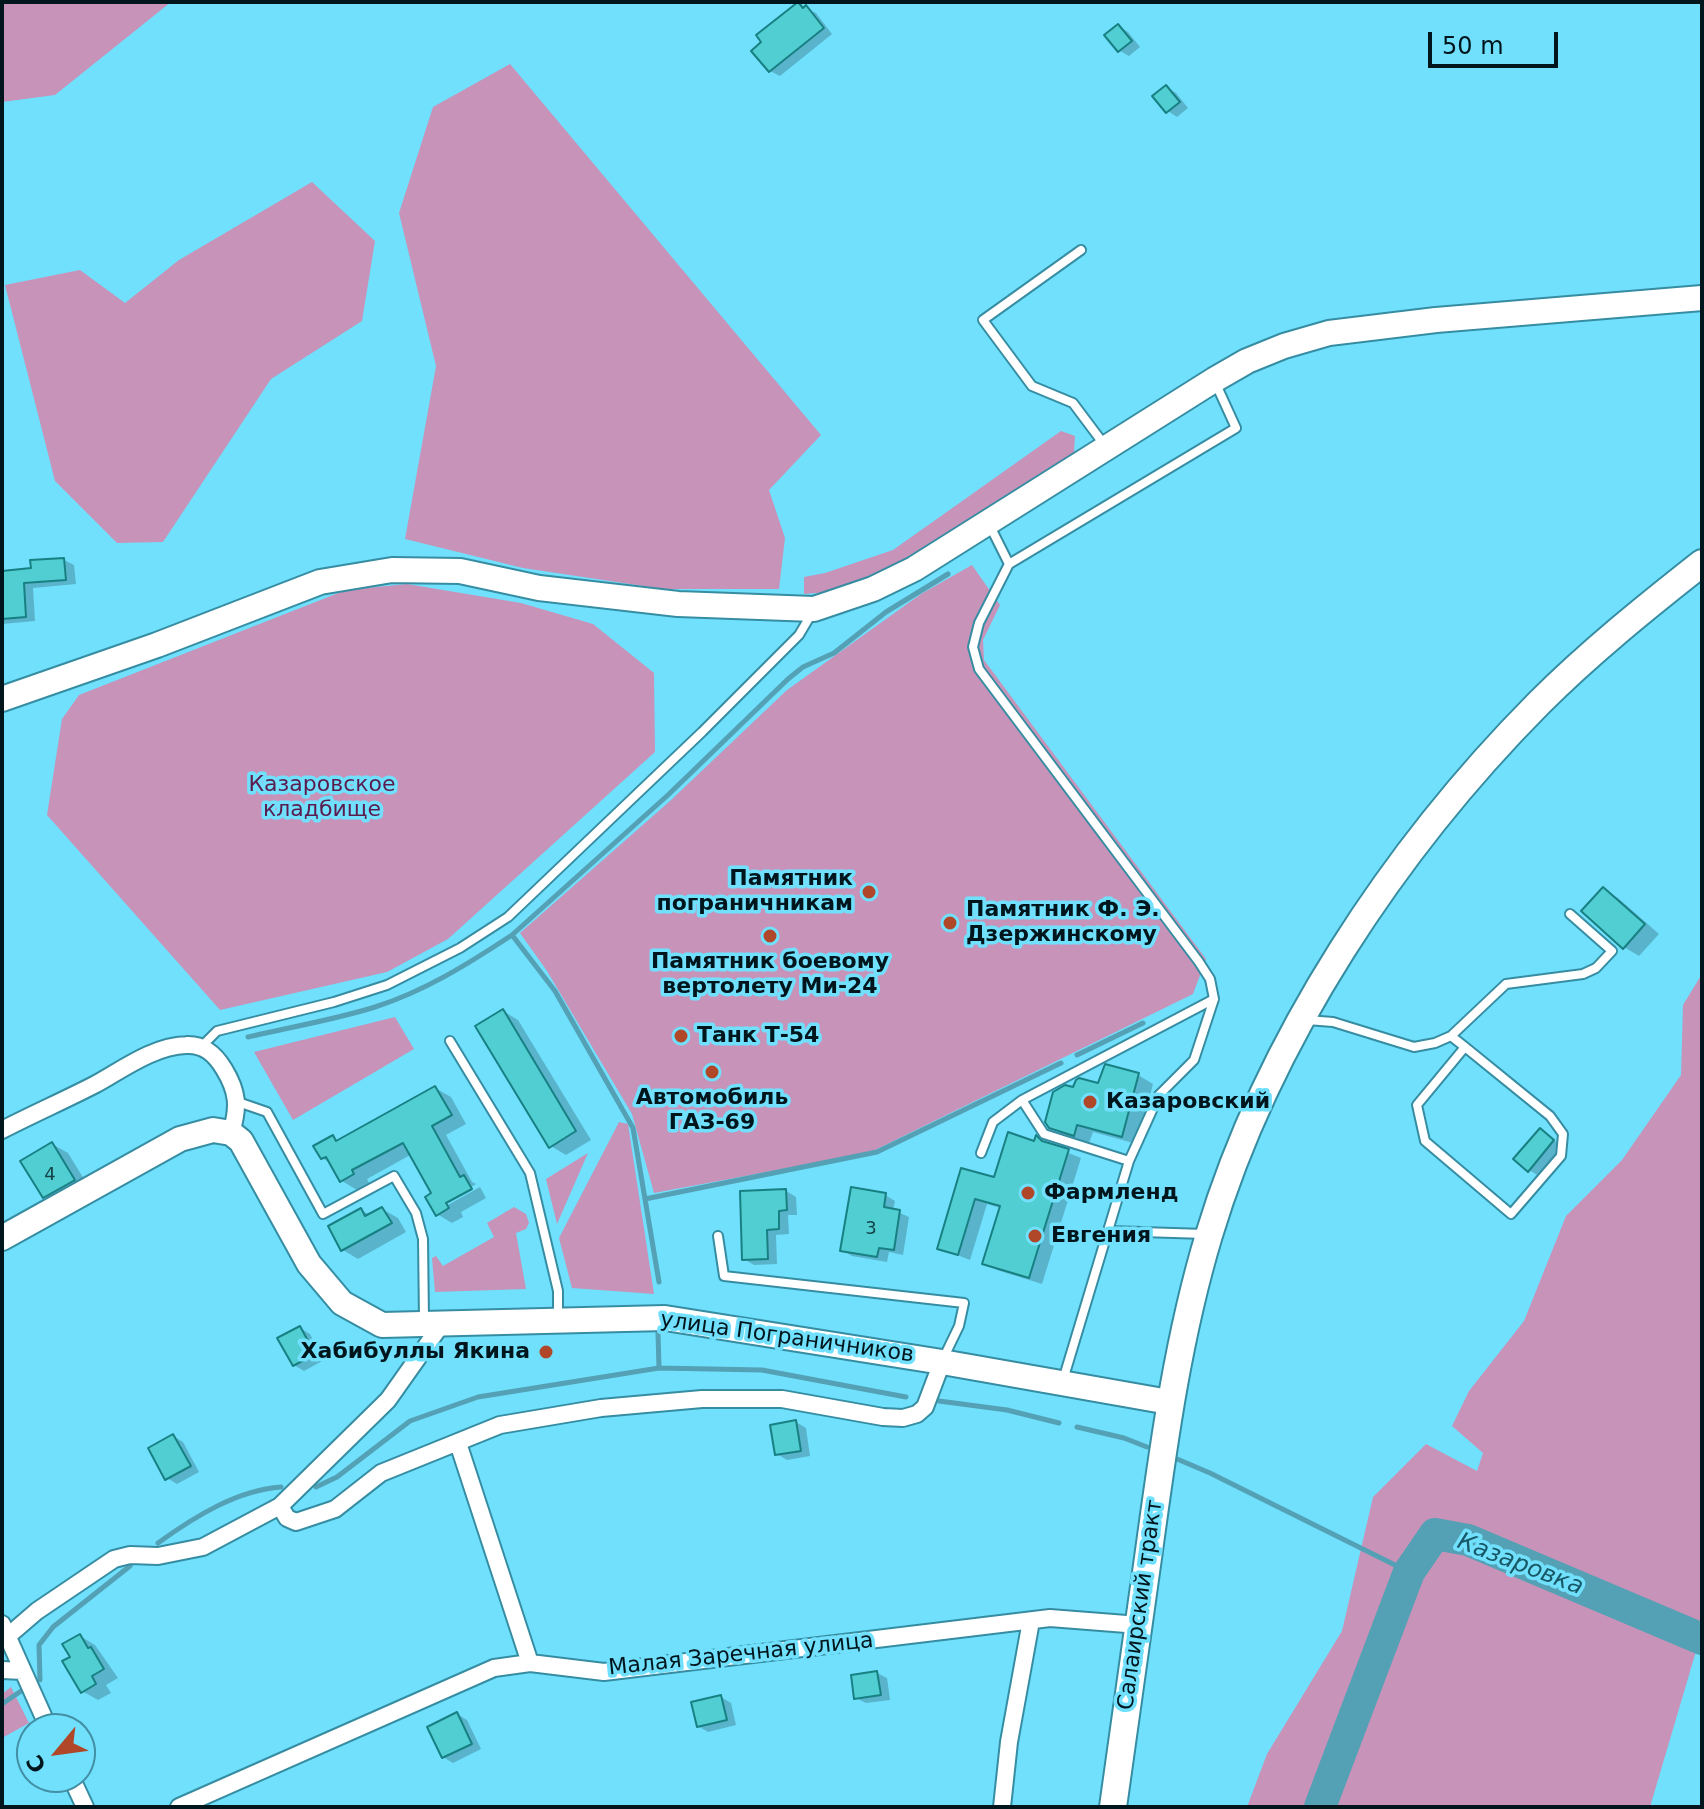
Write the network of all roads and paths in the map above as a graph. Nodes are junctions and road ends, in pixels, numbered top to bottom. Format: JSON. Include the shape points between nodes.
{"nodes":[{"id":1,"x":1081,"y":250,"type":"dead end"},
{"id":2,"x":1702,"y":298,"type":"edge"},
{"id":3,"x":1214,"y":380,"type":"junction"},
{"id":4,"x":1106,"y":447,"type":"junction"},
{"id":5,"x":988,"y":522,"type":"junction"},
{"id":6,"x":1702,"y":563,"type":"edge"},
{"id":7,"x":1009,"y":564,"type":"junction"},
{"id":8,"x":814,"y":609,"type":"junction"},
{"id":9,"x":2,"y":699,"type":"edge"},
{"id":10,"x":1570,"y":914,"type":"dead end"},
{"id":11,"x":1214,"y":999,"type":"junction"},
{"id":12,"x":1302,"y":1019,"type":"junction"},
{"id":13,"x":1451,"y":1036,"type":"junction"},
{"id":14,"x":450,"y":1041,"type":"dead end"},
{"id":15,"x":202,"y":1046,"type":"junction"},
{"id":16,"x":1465,"y":1047,"type":"junction"},
{"id":17,"x":1022,"y":1100,"type":"junction"},
{"id":18,"x":238,"y":1102,"type":"junction"},
{"id":19,"x":2,"y":1130,"type":"edge"},
{"id":20,"x":231,"y":1133,"type":"junction"},
{"id":21,"x":981,"y":1153,"type":"dead end"},
{"id":22,"x":1129,"y":1161,"type":"junction"},
{"id":23,"x":1110,"y":1231,"type":"junction"},
{"id":24,"x":1209,"y":1234,"type":"junction"},
{"id":25,"x":718,"y":1236,"type":"dead end"},
{"id":26,"x":2,"y":1238,"type":"edge"},
{"id":27,"x":558,"y":1321,"type":"junction"},
{"id":28,"x":432,"y":1325,"type":"junction"},
{"id":29,"x":942,"y":1362,"type":"junction"},
{"id":30,"x":1061,"y":1384,"type":"junction"},
{"id":31,"x":1169,"y":1402,"type":"junction"},
{"id":32,"x":458,"y":1443,"type":"junction"},
{"id":33,"x":280,"y":1506,"type":"junction"},
{"id":34,"x":1031,"y":1621,"type":"junction"},
{"id":35,"x":1139,"y":1625,"type":"junction"},
{"id":36,"x":5,"y":1630,"type":"edge"},
{"id":37,"x":530,"y":1663,"type":"junction"},
{"id":38,"x":2,"y":1670,"type":"edge"},
{"id":39,"x":23,"y":1671,"type":"junction"},
{"id":40,"x":42,"y":1713,"type":"edge"},
{"id":41,"x":179,"y":1807,"type":"edge"},
{"id":42,"x":1002,"y":1807,"type":"edge"},
{"id":43,"x":1113,"y":1807,"type":"edge"}],
"edges":[{"from":1,"to":4,"type":"lane","via":[[983,320],[1032,386],[1073,403]]},
{"from":2,"to":3,"type":"street","via":[[1329,333],[1247,361]]},
{"from":3,"to":4,"type":"street"},
{"from":3,"to":7,"type":"lane","via":[[1236,428]]},
{"from":4,"to":5,"type":"street"},
{"from":5,"to":7,"type":"lane"},
{"from":5,"to":8,"type":"street","via":[[914,569]]},
{"from":6,"to":12,"type":"main road","name":"Салаирский тракт","via":[[1593,653],[1482,766],[1385,888]]},
{"from":7,"to":11,"type":"lane","via":[[976,635],[973,647],[979,669],[1199,962]]},
{"from":8,"to":9,"type":"street","via":[[678,604],[539,588],[460,571],[392,570],[320,582]]},
{"from":8,"to":15,"type":"lane","via":[[799,635],[508,917],[387,985],[217,1031]]},
{"from":10,"to":13,"type":"lane","via":[[1612,951],[1596,968],[1506,984]]},
{"from":11,"to":17,"type":"lane"},
{"from":11,"to":22,"type":"lane","via":[[1194,1060],[1159,1095]]},
{"from":12,"to":13,"type":"lane","via":[[1333,1022],[1414,1047]]},
{"from":12,"to":24,"type":"main road","name":"Салаирский тракт","via":[[1237,1153]]},
{"from":13,"to":16,"type":"lane"},
{"from":14,"to":27,"type":"lane","via":[[530,1173],[558,1291]]},
{"from":15,"to":18,"type":"street","via":[[220,1061]]},
{"from":15,"to":19,"type":"street","via":[[156,1052]]},
{"from":16,"to":16,"type":"lane","via":[[1550,1116],[1563,1134],[1561,1156],[1511,1214],[1425,1141],[1417,1105]]},
{"from":17,"to":21,"type":"lane","via":[[993,1122]]},
{"from":17,"to":22,"type":"lane","via":[[1044,1134]]},
{"from":18,"to":20,"type":"street"},
{"from":18,"to":28,"type":"lane","via":[[267,1112],[323,1214],[394,1176],[416,1213],[423,1239]]},
{"from":20,"to":26,"type":"street","via":[[213,1130],[180,1139]]},
{"from":20,"to":28,"type":"street","name":"улица Пограничников","via":[[253,1160],[309,1264],[342,1303],[382,1325]]},
{"from":22,"to":23,"type":"lane"},
{"from":23,"to":24,"type":"lane"},
{"from":23,"to":30,"type":"lane"},
{"from":24,"to":31,"type":"main road","name":"Салаирский тракт"},
{"from":25,"to":29,"type":"lane","name":"улица Пограничников","via":[[724,1276],[964,1303]]},
{"from":27,"to":28,"type":"street","name":"улица Пограничников"},
{"from":27,"to":29,"type":"street","name":"улица Пограничников","via":[[665,1318]]},
{"from":28,"to":33,"type":"street","via":[[388,1400]]},
{"from":29,"to":30,"type":"street","name":"улица Пограничников"},
{"from":29,"to":32,"type":"street","name":"улица Пограничников","via":[[925,1407],[903,1418],[782,1399],[702,1399],[551,1414],[500,1425]]},
{"from":30,"to":31,"type":"street","name":"улица Пограничников"},
{"from":31,"to":35,"type":"main road","name":"Салаирский тракт"},
{"from":32,"to":33,"type":"street","name":"улица Пограничников","via":[[381,1473],[335,1509],[296,1522]]},
{"from":32,"to":37,"type":"street"},
{"from":33,"to":36,"type":"street","via":[[203,1547],[114,1559]]},
{"from":34,"to":35,"type":"street","name":"Малая Заречная улица"},
{"from":34,"to":37,"type":"street","name":"Малая Заречная улица","via":[[604,1672]]},
{"from":34,"to":42,"type":"street"},
{"from":35,"to":43,"type":"main road","name":"Салаирский тракт"},
{"from":36,"to":39,"type":"street"},
{"from":37,"to":41,"type":"street","name":"Малая Заречная улица","via":[[494,1668]]},
{"from":38,"to":39,"type":"street"},
{"from":39,"to":40,"type":"street"}]}
